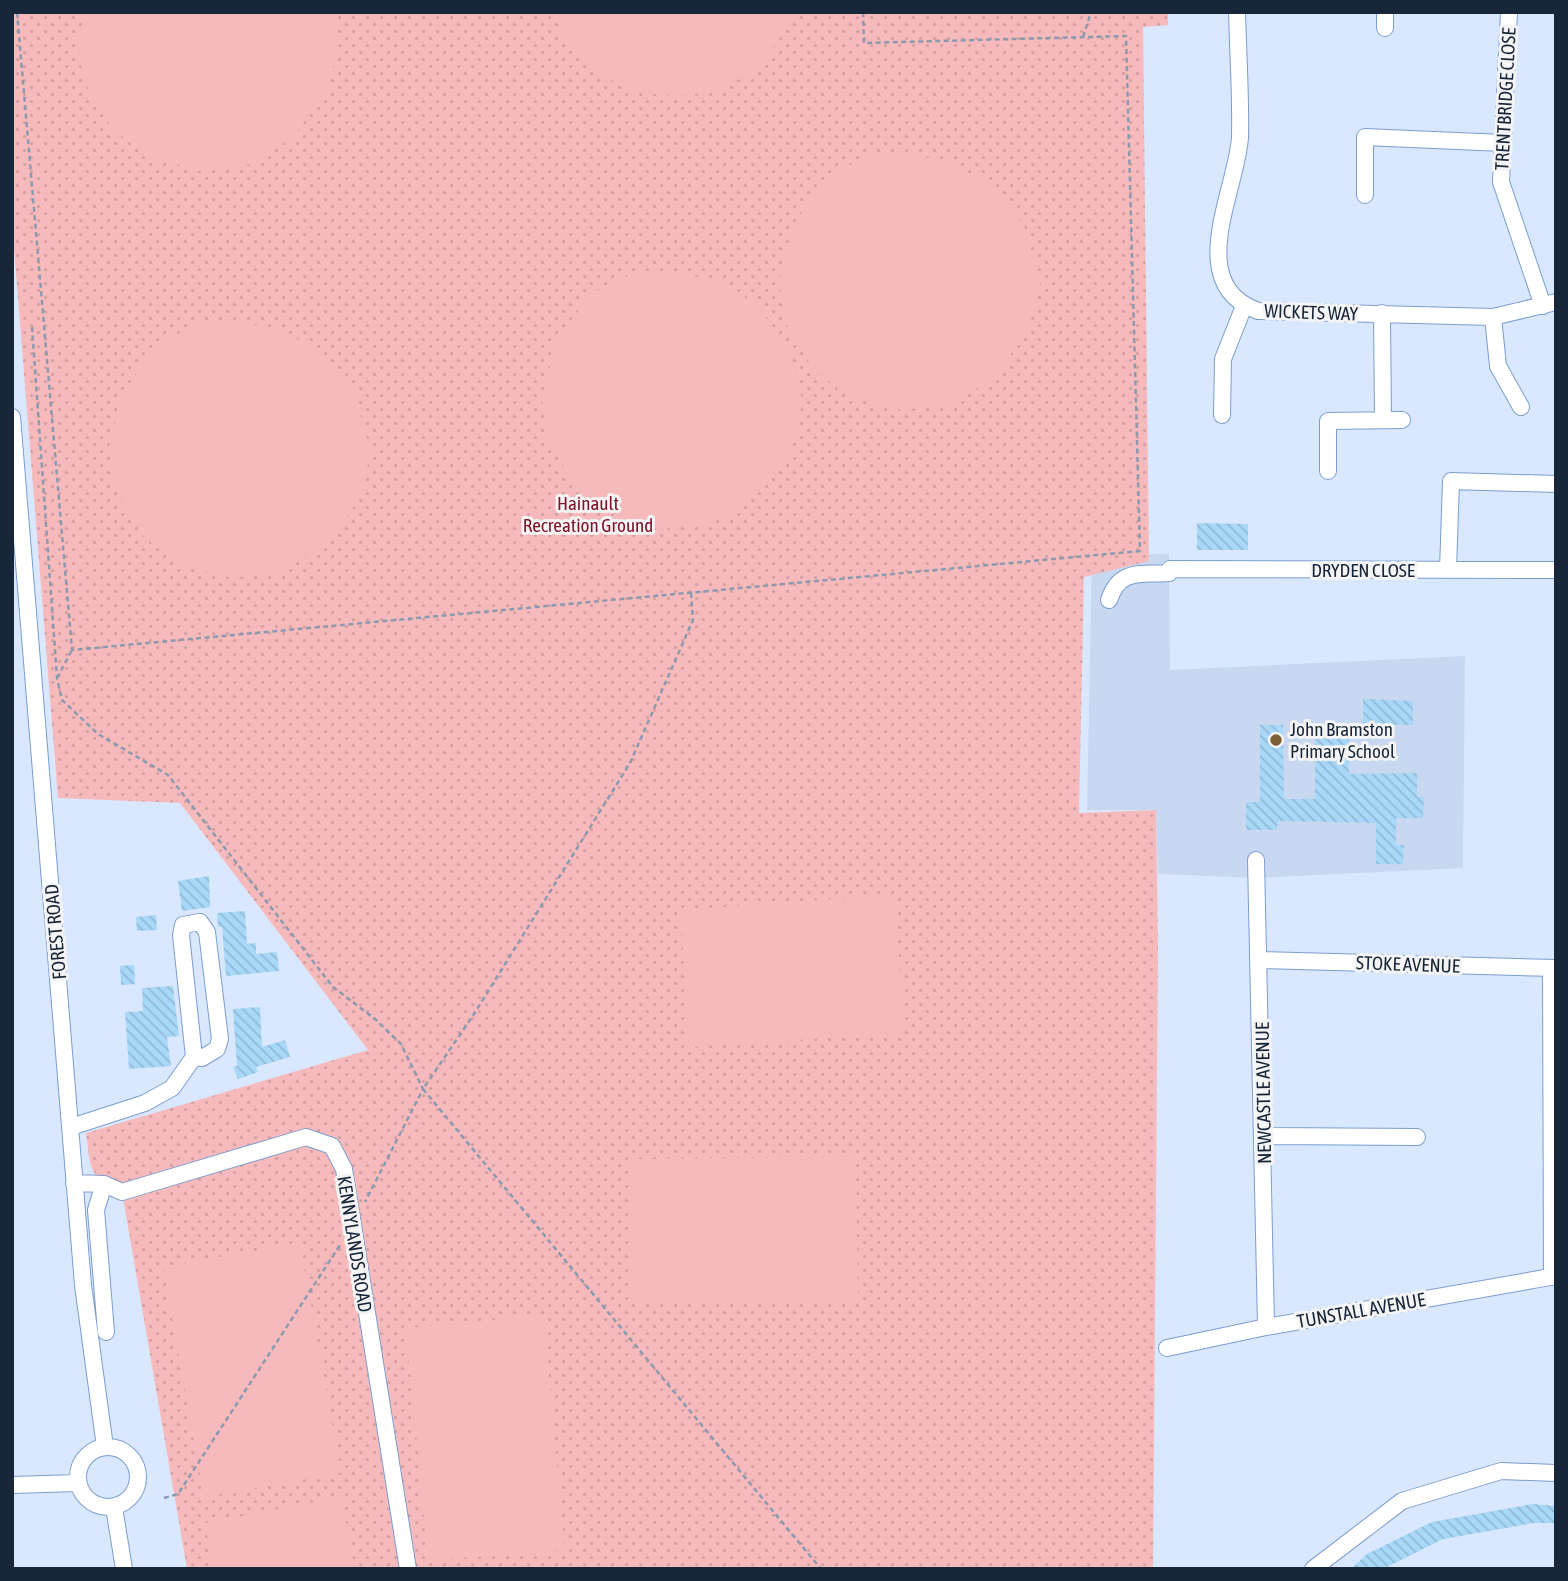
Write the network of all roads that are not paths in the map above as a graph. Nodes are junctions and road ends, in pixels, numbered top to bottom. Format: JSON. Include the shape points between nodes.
{"nodes":[{"id":1,"x":1237,"y":12,"type":"edge"},
{"id":2,"x":1509,"y":12,"type":"edge"},
{"id":3,"x":1503,"y":143,"type":"junction"},
{"id":4,"x":1364,"y":195,"type":"dead end"},
{"id":5,"x":1549,"y":304,"type":"edge"},
{"id":6,"x":1244,"y":306,"type":"junction"},
{"id":7,"x":1382,"y":313,"type":"junction"},
{"id":8,"x":1493,"y":317,"type":"junction"},
{"id":9,"x":1521,"y":407,"type":"dead end"},
{"id":10,"x":1222,"y":415,"type":"dead end"},
{"id":11,"x":12,"y":417,"type":"edge"},
{"id":12,"x":1383,"y":420,"type":"junction"},
{"id":13,"x":1402,"y":420,"type":"dead end"},
{"id":14,"x":1328,"y":471,"type":"dead end"},
{"id":15,"x":1556,"y":484,"type":"edge"},
{"id":16,"x":1448,"y":570,"type":"junction"},
{"id":17,"x":1556,"y":570,"type":"edge"},
{"id":18,"x":1109,"y":600,"type":"dead end"},
{"id":19,"x":1256,"y":860,"type":"dead end"},
{"id":20,"x":1260,"y":960,"type":"junction"},
{"id":21,"x":1553,"y":968,"type":"edge"},
{"id":22,"x":194,"y":1057,"type":"junction"},
{"id":23,"x":71,"y":1127,"type":"junction"},
{"id":24,"x":1264,"y":1136,"type":"junction"},
{"id":25,"x":1417,"y":1137,"type":"dead end"},
{"id":26,"x":74,"y":1183,"type":"junction"},
{"id":27,"x":104,"y":1184,"type":"junction"},
{"id":28,"x":1554,"y":1276,"type":"edge"},
{"id":29,"x":1266,"y":1327,"type":"junction"},
{"id":30,"x":106,"y":1332,"type":"dead end"},
{"id":31,"x":1167,"y":1348,"type":"dead end"},
{"id":32,"x":105,"y":1447,"type":"junction"},
{"id":33,"x":1556,"y":1473,"type":"edge"},
{"id":34,"x":78,"y":1483,"type":"junction"},
{"id":35,"x":12,"y":1485,"type":"edge"},
{"id":36,"x":114,"y":1507,"type":"junction"},
{"id":37,"x":124,"y":1569,"type":"edge"},
{"id":38,"x":408,"y":1569,"type":"edge"},
{"id":39,"x":1313,"y":1569,"type":"edge"}],
"edges":[{"from":1,"to":6,"type":"street","name":"WICKETS WAY","via":[[1240,136],[1218,246],[1223,281]]},
{"from":2,"to":3,"type":"street","name":"TRENTBRIDGE CLOSE"},
{"from":3,"to":4,"type":"street","via":[[1365,137]]},
{"from":3,"to":5,"type":"street","name":"TRENTBRIDGE CLOSE","via":[[1501,182]]},
{"from":5,"to":8,"type":"street","name":"WICKETS WAY"},
{"from":6,"to":7,"type":"street","name":"WICKETS WAY","via":[[1258,311]]},
{"from":6,"to":10,"type":"street","via":[[1223,359]]},
{"from":7,"to":8,"type":"street","name":"WICKETS WAY"},
{"from":7,"to":12,"type":"street"},
{"from":8,"to":9,"type":"street","via":[[1499,366]]},
{"from":11,"to":23,"type":"street","name":"FOREST ROAD"},
{"from":12,"to":13,"type":"street"},
{"from":12,"to":14,"type":"street","via":[[1328,421]]},
{"from":15,"to":16,"type":"street","via":[[1451,481]]},
{"from":16,"to":17,"type":"street","name":"DRYDEN CLOSE"},
{"from":16,"to":18,"type":"street","name":"DRYDEN CLOSE","via":[[1170,569],[1169,573],[1127,575],[1115,584]]},
{"from":19,"to":20,"type":"street","name":"NEWCASTLE AVENUE"},
{"from":20,"to":21,"type":"street","name":"STOKE AVENUE"},
{"from":20,"to":24,"type":"street","name":"NEWCASTLE AVENUE"},
{"from":21,"to":28,"type":"street"},
{"from":22,"to":22,"type":"street","via":[[181,935],[183,925],[200,922],[207,932],[220,1039],[216,1049],[202,1058]]},
{"from":22,"to":23,"type":"street","via":[[172,1088],[145,1103]]},
{"from":23,"to":26,"type":"street","name":"FOREST ROAD"},
{"from":24,"to":25,"type":"street"},
{"from":24,"to":29,"type":"street","name":"NEWCASTLE AVENUE"},
{"from":26,"to":27,"type":"street","name":"KENNYLANDS ROAD"},
{"from":26,"to":32,"type":"street","name":"FOREST ROAD"},
{"from":27,"to":30,"type":"street","via":[[96,1210]]},
{"from":27,"to":38,"type":"street","name":"KENNYLANDS ROAD","via":[[122,1192],[306,1137],[332,1146],[344,1169]]},
{"from":28,"to":29,"type":"street","name":"TUNSTALL AVENUE"},
{"from":29,"to":31,"type":"street","name":"TUNSTALL AVENUE"},
{"from":32,"to":34,"type":"street","via":[[81,1461]]},
{"from":32,"to":36,"type":"street","via":[[126,1452],[138,1471],[135,1492]]},
{"from":33,"to":39,"type":"street","via":[[1501,1471],[1402,1501]]},
{"from":34,"to":35,"type":"street"},
{"from":34,"to":36,"type":"street","via":[[94,1504]]},
{"from":36,"to":37,"type":"street"}]}
